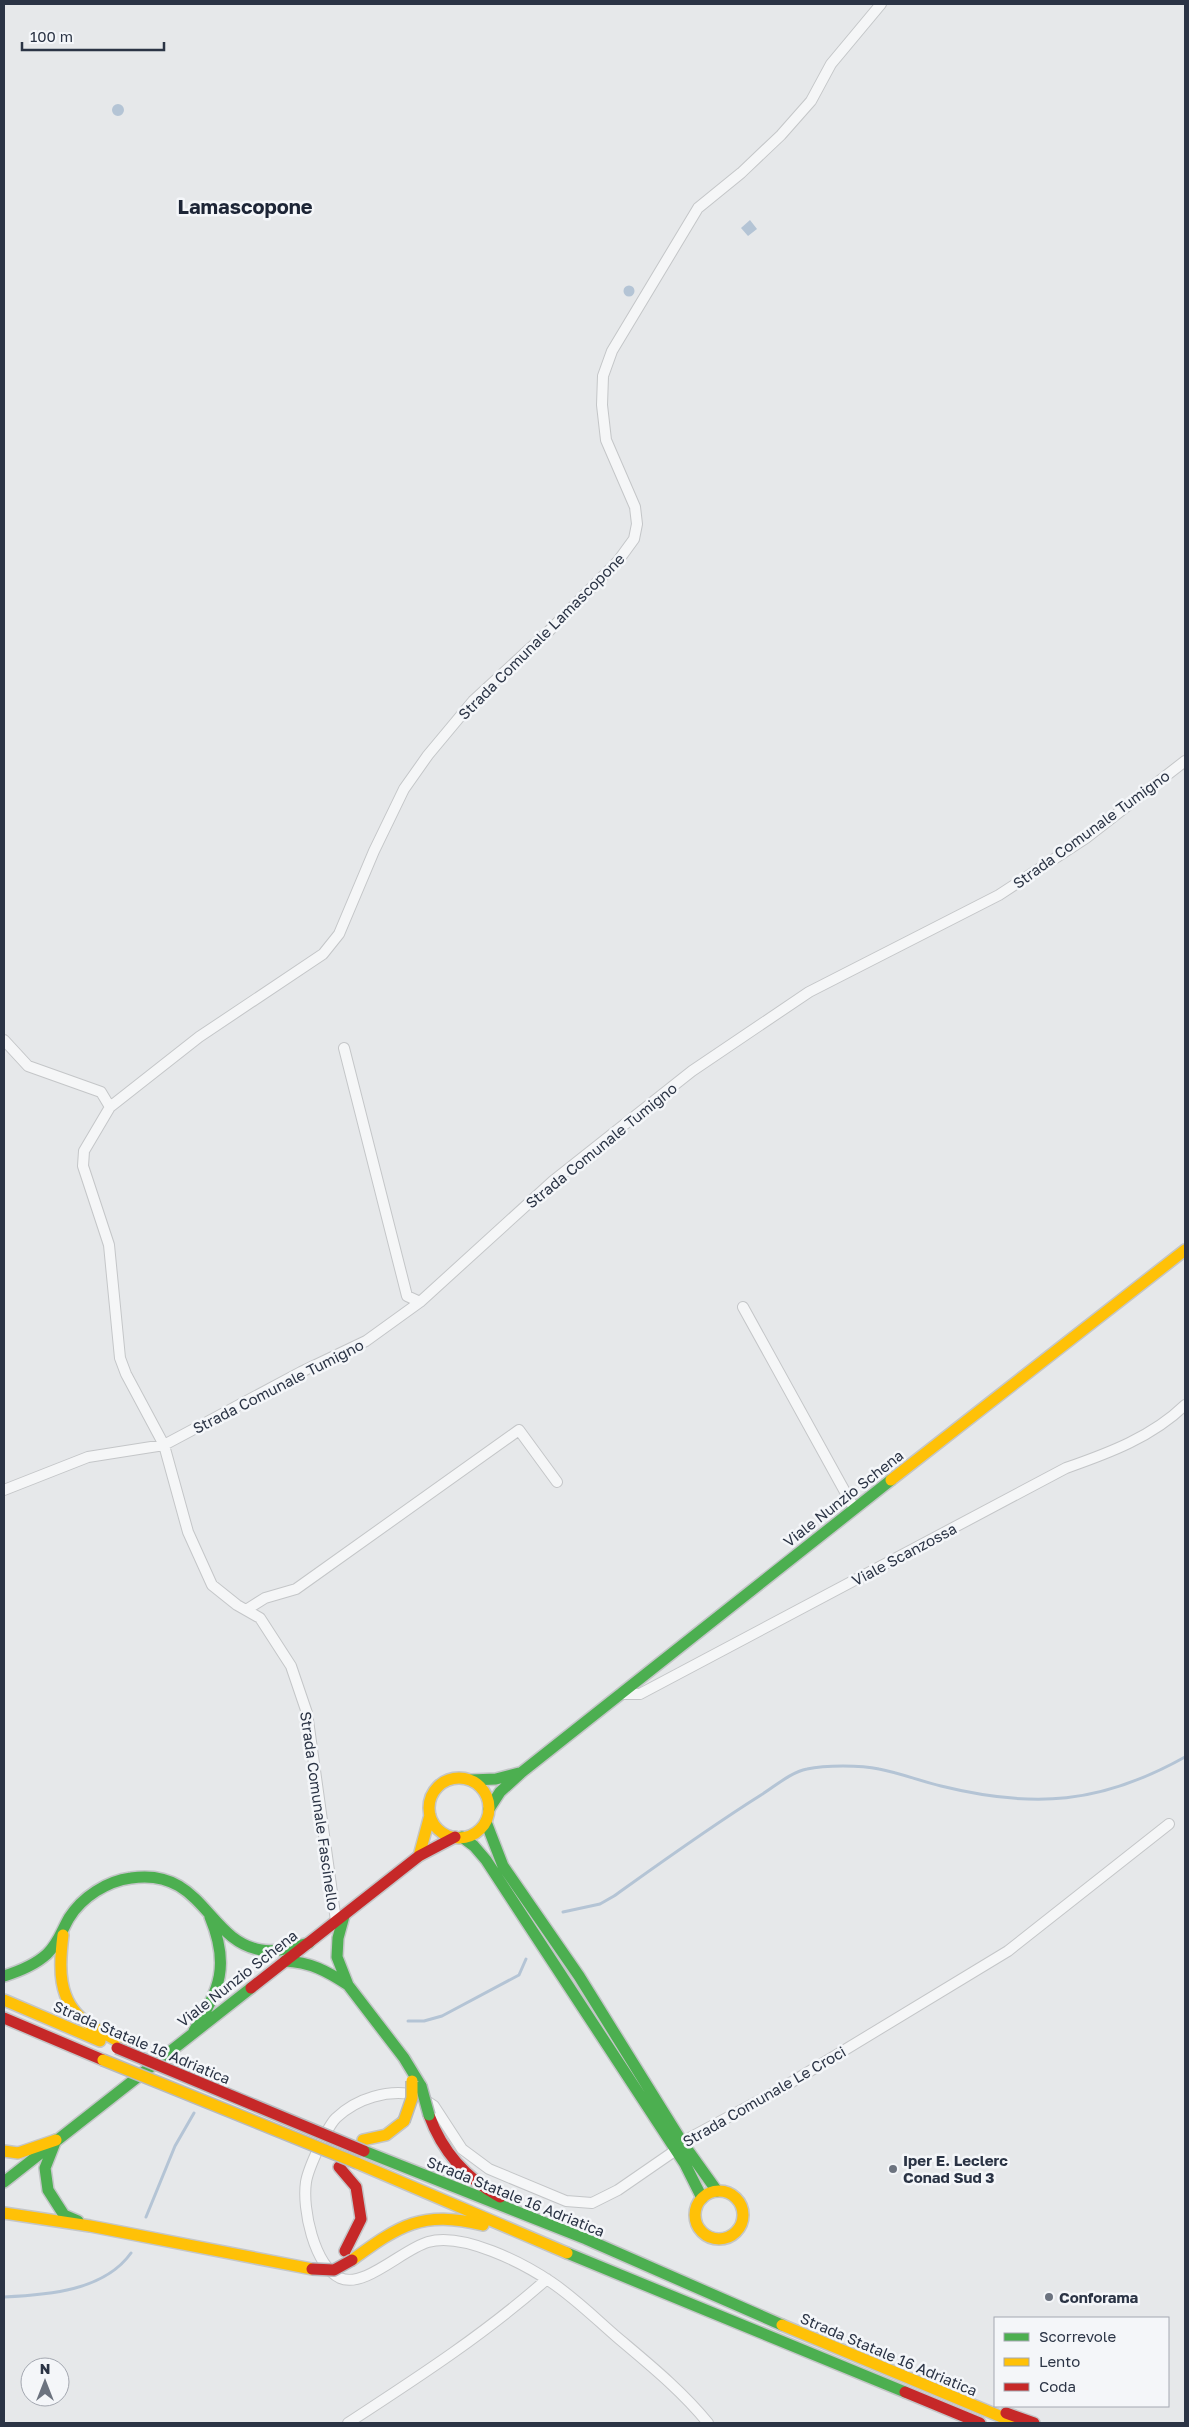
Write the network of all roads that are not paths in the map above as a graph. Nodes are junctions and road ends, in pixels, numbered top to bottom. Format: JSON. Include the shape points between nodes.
{"nodes":[{"id":1,"x":881,"y":4,"type":"edge"},
{"id":2,"x":1185,"y":761,"type":"edge"},
{"id":3,"x":4,"y":1040,"type":"edge"},
{"id":4,"x":344,"y":1048,"type":"dead end"},
{"id":5,"x":110,"y":1107,"type":"junction"},
{"id":6,"x":1185,"y":1250,"type":"edge"},
{"id":7,"x":420,"y":1302,"type":"junction"},
{"id":8,"x":743,"y":1307,"type":"dead end"},
{"id":9,"x":1185,"y":1405,"type":"edge"},
{"id":10,"x":164,"y":1445,"type":"junction"},
{"id":11,"x":557,"y":1482,"type":"dead end"},
{"id":12,"x":4,"y":1490,"type":"edge"},
{"id":13,"x":854,"y":1508,"type":"junction"},
{"id":14,"x":246,"y":1610,"type":"junction"},
{"id":15,"x":620,"y":1694,"type":"junction"},
{"id":16,"x":522,"y":1772,"type":"junction"},
{"id":17,"x":471,"y":1780,"type":"junction"},
{"id":18,"x":489,"y":1809,"type":"junction"},
{"id":19,"x":430,"y":1815,"type":"junction"},
{"id":20,"x":486,"y":1822,"type":"junction"},
{"id":21,"x":1169,"y":1824,"type":"dead end"},
{"id":22,"x":459,"y":1837,"type":"junction"},
{"id":23,"x":419,"y":1856,"type":"junction"},
{"id":24,"x":203,"y":1904,"type":"junction"},
{"id":25,"x":340,"y":1918,"type":"junction"},
{"id":26,"x":63,"y":1932,"type":"junction"},
{"id":27,"x":308,"y":1943,"type":"junction"},
{"id":28,"x":285,"y":1961,"type":"junction"},
{"id":29,"x":4,"y":1976,"type":"edge"},
{"id":30,"x":348,"y":1985,"type":"junction"},
{"id":31,"x":4,"y":2000,"type":"edge"},
{"id":32,"x":4,"y":2018,"type":"edge"},
{"id":33,"x":4,"y":2025,"type":"edge"},
{"id":34,"x":194,"y":2030,"type":"junction"},
{"id":35,"x":60,"y":2041,"type":"junction"},
{"id":36,"x":120,"y":2046,"type":"junction"},
{"id":37,"x":415,"y":2079,"type":"junction"},
{"id":38,"x":274,"y":2131,"type":"junction"},
{"id":39,"x":56,"y":2140,"type":"junction"},
{"id":40,"x":364,"y":2146,"type":"junction"},
{"id":41,"x":679,"y":2146,"type":"junction"},
{"id":42,"x":4,"y":2151,"type":"edge"},
{"id":43,"x":4,"y":2182,"type":"edge"},
{"id":44,"x":717,"y":2191,"type":"junction"},
{"id":45,"x":702,"y":2198,"type":"junction"},
{"id":46,"x":4,"y":2212,"type":"edge"},
{"id":47,"x":90,"y":2226,"type":"junction"},
{"id":48,"x":586,"y":2239,"type":"junction"},
{"id":49,"x":600,"y":2267,"type":"junction"},
{"id":50,"x":312,"y":2269,"type":"junction"},
{"id":51,"x":547,"y":2279,"type":"junction"},
{"id":52,"x":839,"y":2350,"type":"junction"},
{"id":53,"x":348,"y":2423,"type":"edge"},
{"id":54,"x":708,"y":2423,"type":"edge"},
{"id":55,"x":980,"y":2423,"type":"edge"},
{"id":56,"x":1016,"y":2423,"type":"edge"},
{"id":57,"x":1034,"y":2423,"type":"edge"}],
"edges":[{"from":1,"to":5,"type":"street","name":"Strada Comunale Lamascopone","via":[[831,64],[805,108],[741,173],[698,208],[612,351],[603,376],[602,406],[606,440],[635,507],[637,524],[634,538],[550,630],[473,701],[428,755],[404,789],[339,934],[323,954],[199,1037]]},
{"from":2,"to":7,"type":"street","name":"Strada Comunale Tumigno","via":[[1086,838],[999,895],[810,992],[692,1071],[553,1181]]},
{"from":3,"to":5,"type":"street","via":[[28,1066],[101,1092]]},
{"from":4,"to":7,"type":"street","via":[[407,1296]]},
{"from":5,"to":10,"type":"street","name":"Strada Comunale Lamascopone","via":[[84,1151],[83,1166],[109,1244],[120,1358]]},
{"from":6,"to":13,"type":"main road","name":"Viale Nunzio Schena"},
{"from":7,"to":10,"type":"street","name":"Strada Comunale Tumigno","via":[[366,1341]]},
{"from":8,"to":13,"type":"street"},
{"from":9,"to":15,"type":"street","name":"Viale Scanzossa","via":[[1175,1415],[1124,1447],[1066,1468],[640,1694]]},
{"from":10,"to":12,"type":"street","name":"Strada Comunale Tumigno","via":[[88,1457]]},
{"from":10,"to":14,"type":"street","name":"Strada Comunale Fascinello","via":[[188,1532],[212,1585]]},
{"from":11,"to":14,"type":"street","via":[[519,1430],[296,1589],[265,1598]]},
{"from":13,"to":15,"type":"main road","name":"Viale Nunzio Schena"},
{"from":14,"to":25,"type":"street","name":"Strada Comunale Fascinello","via":[[260,1618],[291,1666],[307,1713]]},
{"from":15,"to":16,"type":"main road","name":"Viale Nunzio Schena"},
{"from":16,"to":17,"type":"main road","name":"Viale Nunzio Schena","via":[[496,1779]]},
{"from":16,"to":18,"type":"main road","name":"Viale Nunzio Schena","via":[[500,1792]]},
{"from":17,"to":18,"type":"main road","via":[[480,1786],[488,1799]]},
{"from":17,"to":19,"type":"main road","via":[[451,1779],[442,1783],[430,1799]]},
{"from":18,"to":20,"type":"main road"},
{"from":19,"to":22,"type":"main road","via":[[442,1832]]},
{"from":19,"to":23,"type":"main road"},
{"from":20,"to":22,"type":"main road","via":[[470,1836]]},
{"from":20,"to":41,"type":"main road","via":[[503,1866],[578,1976]]},
{"from":21,"to":41,"type":"street","name":"Strada Comunale Le Croci","via":[[1008,1951],[777,2091]]},
{"from":22,"to":23,"type":"main road","name":"Viale Nunzio Schena"},
{"from":22,"to":41,"type":"main road","via":[[486,1860]]},
{"from":23,"to":25,"type":"main road","name":"Viale Nunzio Schena"},
{"from":24,"to":26,"type":"main road","via":[[186,1888],[166,1880],[139,1877],[116,1880],[94,1893],[70,1917]]},
{"from":24,"to":27,"type":"main road","via":[[236,1940],[257,1950],[279,1950]]},
{"from":24,"to":34,"type":"main road","via":[[218,1933],[223,1962],[220,1985]]},
{"from":25,"to":27,"type":"main road","name":"Viale Nunzio Schena"},
{"from":25,"to":30,"type":"main road","via":[[337,1957]]},
{"from":26,"to":29,"type":"main road","via":[[48,1953],[25,1970]]},
{"from":26,"to":36,"type":"main road","via":[[58,1968],[67,2000],[84,2021]]},
{"from":27,"to":28,"type":"main road","name":"Viale Nunzio Schena"},
{"from":28,"to":30,"type":"main road","via":[[304,1961],[319,1966]]},
{"from":28,"to":34,"type":"main road","name":"Viale Nunzio Schena"},
{"from":30,"to":37,"type":"main road"},
{"from":31,"to":36,"type":"main road","name":"Strada Statale 16 Adriatica"},
{"from":32,"to":35,"type":"main road","name":"Strada Statale 16 Adriatica"},
{"from":33,"to":35,"type":"main road"},
{"from":34,"to":39,"type":"main road","name":"Viale Nunzio Schena"},
{"from":35,"to":38,"type":"main road","name":"Strada Statale 16 Adriatica","bridge":true},
{"from":36,"to":40,"type":"main road","name":"Strada Statale 16 Adriatica","bridge":true,"via":[[285,2118]]},
{"from":37,"to":40,"type":"main road","bridge":true,"via":[[404,2121]]},
{"from":37,"to":48,"type":"main road","bridge":true,"via":[[433,2128],[463,2172],[496,2195]]},
{"from":38,"to":49,"type":"main road","name":"Strada Statale 16 Adriatica","bridge":true,"via":[[358,2163]]},
{"from":38,"to":50,"type":"main road","bridge":true,"via":[[339,2167],[356,2186],[361,2218],[345,2250]]},
{"from":39,"to":42,"type":"main road","via":[[18,2152]]},
{"from":39,"to":43,"type":"main road","name":"Viale Nunzio Schena"},
{"from":39,"to":47,"type":"main road","via":[[45,2168],[48,2190],[64,2215]]},
{"from":40,"to":48,"type":"main road","name":"Strada Statale 16 Adriatica"},
{"from":41,"to":44,"type":"main road"},
{"from":41,"to":45,"type":"main road"},
{"from":41,"to":51,"type":"street","name":"Strada Comunale Le Croci","via":[[618,2190],[592,2203],[566,2201],[489,2169],[462,2148],[434,2106],[419,2096],[402,2092],[359,2101],[335,2119],[311,2164],[306,2184],[308,2220],[318,2253],[340,2278],[353,2280],[369,2276],[406,2250],[438,2241],[461,2242],[511,2259]]},
{"from":44,"to":45,"type":"main road"},
{"from":44,"to":45,"type":"main road","via":[[729,2193],[742,2207],[742,2222],[728,2237],[711,2237],[699,2228],[695,2213]]},
{"from":46,"to":47,"type":"main road"},
{"from":47,"to":50,"type":"main road"},
{"from":48,"to":52,"type":"main road","name":"Strada Statale 16 Adriatica"},
{"from":49,"to":50,"type":"main road","bridge":true,"via":[[483,2225],[446,2218],[419,2221],[384,2238],[334,2270]]},
{"from":49,"to":55,"type":"main road","name":"Strada Statale 16 Adriatica"},
{"from":51,"to":53,"type":"street","via":[[508,2313]]},
{"from":51,"to":54,"type":"street","via":[[686,2396]]},
{"from":52,"to":56,"type":"main road","name":"Strada Statale 16 Adriatica"},
{"from":52,"to":57,"type":"main road"}]}
